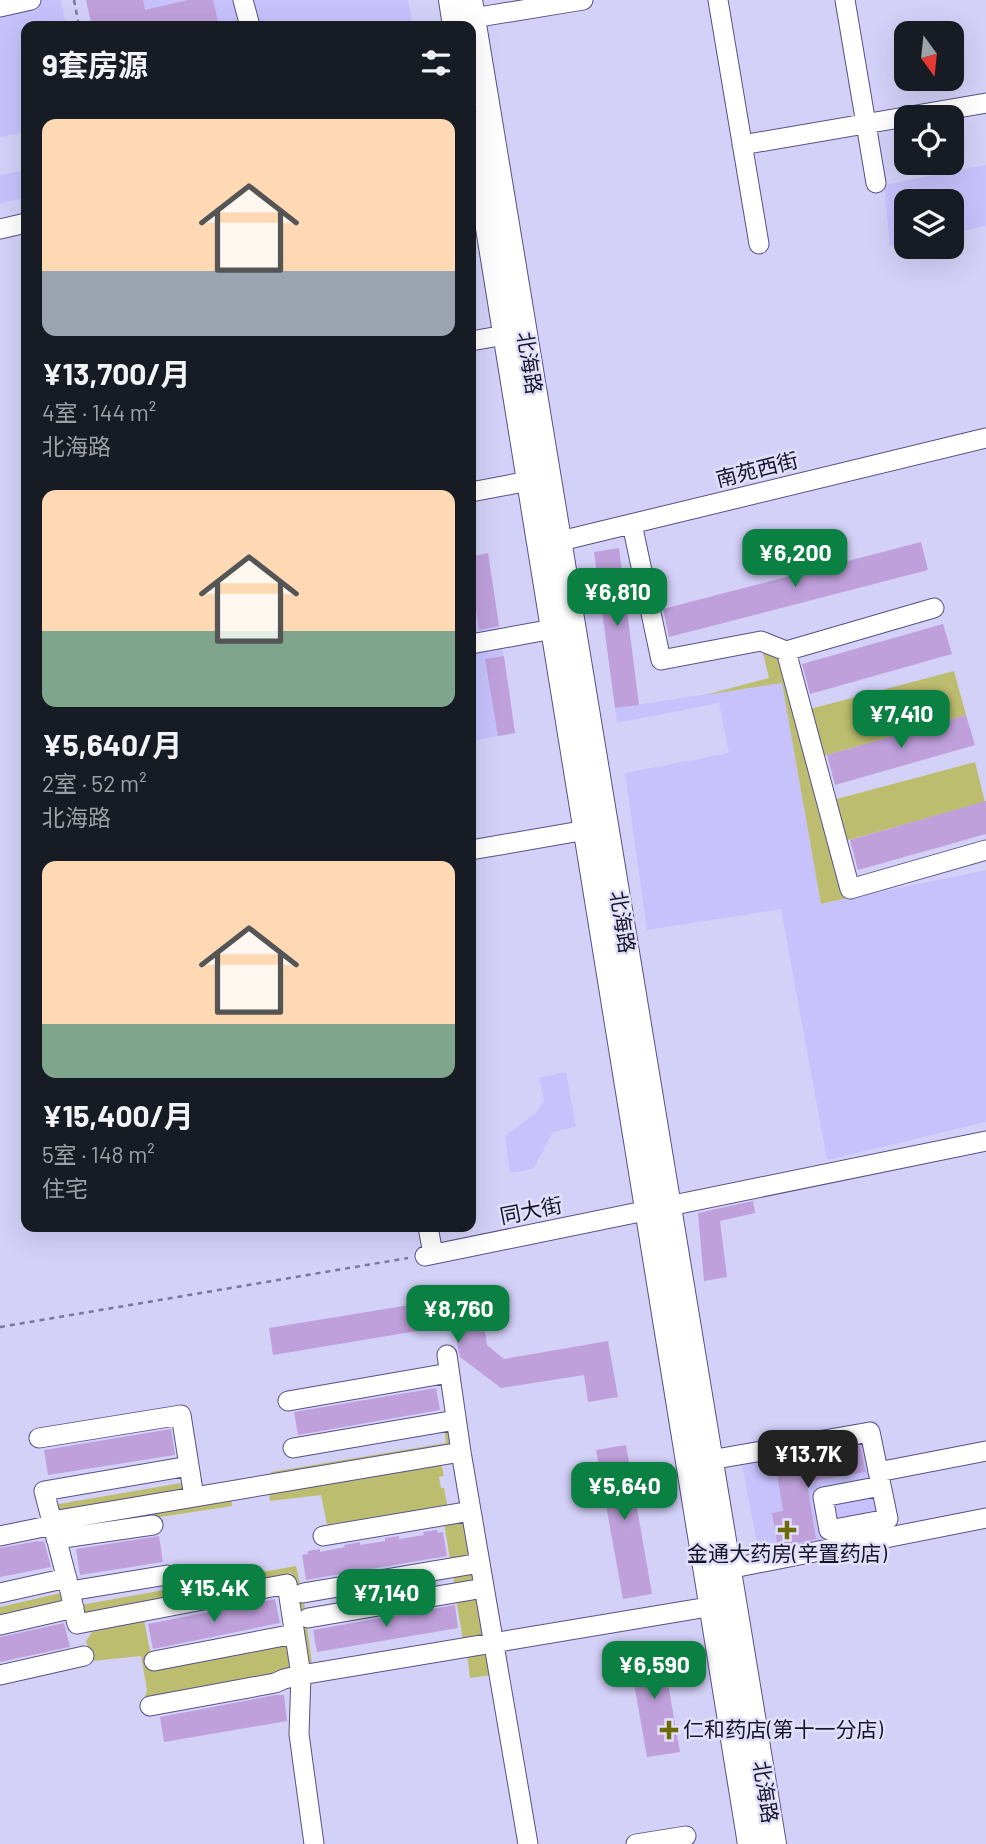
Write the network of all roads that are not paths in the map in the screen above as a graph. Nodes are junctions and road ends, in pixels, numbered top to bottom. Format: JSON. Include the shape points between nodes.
{"nodes":[{"id":1,"x":31,"y":0,"type":"edge"},
{"id":2,"x":243,"y":0,"type":"edge"},
{"id":3,"x":451,"y":0,"type":"edge"},
{"id":4,"x":583,"y":0,"type":"edge"},
{"id":5,"x":718,"y":0,"type":"edge"},
{"id":6,"x":845,"y":0,"type":"edge"},
{"id":7,"x":0,"y":7,"type":"edge"},
{"id":8,"x":466,"y":15,"type":"edge"},
{"id":9,"x":249,"y":21,"type":"edge"},
{"id":10,"x":476,"y":79,"type":"edge"},
{"id":11,"x":986,"y":103,"type":"edge"},
{"id":12,"x":865,"y":123,"type":"junction"},
{"id":13,"x":742,"y":145,"type":"junction"},
{"id":14,"x":476,"y":156,"type":"edge"},
{"id":15,"x":876,"y":183,"type":"dead end"},
{"id":16,"x":21,"y":224,"type":"edge"},
{"id":17,"x":0,"y":229,"type":"edge"},
{"id":18,"x":759,"y":244,"type":"dead end"},
{"id":19,"x":505,"y":335,"type":"junction"},
{"id":20,"x":476,"y":340,"type":"edge"},
{"id":21,"x":986,"y":438,"type":"edge"},
{"id":22,"x":529,"y":481,"type":"junction"},
{"id":23,"x":476,"y":491,"type":"edge"},
{"id":24,"x":632,"y":524,"type":"junction"},
{"id":25,"x":549,"y":543,"type":"junction"},
{"id":26,"x":934,"y":608,"type":"dead end"},
{"id":27,"x":553,"y":629,"type":"junction"},
{"id":28,"x":476,"y":643,"type":"edge"},
{"id":29,"x":786,"y":651,"type":"junction"},
{"id":30,"x":596,"y":829,"type":"junction"},
{"id":31,"x":476,"y":849,"type":"edge"},
{"id":32,"x":986,"y":850,"type":"edge"},
{"id":33,"x":986,"y":1141,"type":"edge"},
{"id":34,"x":658,"y":1208,"type":"junction"},
{"id":35,"x":428,"y":1232,"type":"edge"},
{"id":36,"x":288,"y":1401,"type":"dead end"},
{"id":37,"x":456,"y":1420,"type":"junction"},
{"id":38,"x":38,"y":1438,"type":"dead end"},
{"id":39,"x":293,"y":1448,"type":"dead end"},
{"id":40,"x":986,"y":1451,"type":"edge"},
{"id":41,"x":461,"y":1452,"type":"junction"},
{"id":42,"x":710,"y":1460,"type":"junction"},
{"id":43,"x":189,"y":1466,"type":"junction"},
{"id":44,"x":194,"y":1497,"type":"junction"},
{"id":45,"x":471,"y":1511,"type":"junction"},
{"id":46,"x":986,"y":1518,"type":"edge"},
{"id":47,"x":153,"y":1525,"type":"dead end"},
{"id":48,"x":53,"y":1528,"type":"junction"},
{"id":49,"x":0,"y":1536,"type":"edge"},
{"id":50,"x":323,"y":1536,"type":"dead end"},
{"id":51,"x":480,"y":1563,"type":"junction"},
{"id":52,"x":728,"y":1569,"type":"junction"},
{"id":53,"x":167,"y":1575,"type":"dead end"},
{"id":54,"x":484,"y":1588,"type":"junction"},
{"id":55,"x":303,"y":1592,"type":"dead end"},
{"id":56,"x":0,"y":1593,"type":"edge"},
{"id":57,"x":72,"y":1600,"type":"junction"},
{"id":58,"x":723,"y":1604,"type":"junction"},
{"id":59,"x":309,"y":1618,"type":"dead end"},
{"id":60,"x":0,"y":1625,"type":"edge"},
{"id":61,"x":295,"y":1634,"type":"junction"},
{"id":62,"x":493,"y":1643,"type":"junction"},
{"id":63,"x":154,"y":1661,"type":"dead end"},
{"id":64,"x":0,"y":1675,"type":"edge"},
{"id":65,"x":301,"y":1675,"type":"junction"},
{"id":66,"x":150,"y":1706,"type":"dead end"},
{"id":67,"x":686,"y":1836,"type":"dead end"},
{"id":68,"x":314,"y":1841,"type":"edge"},
{"id":69,"x":528,"y":1844,"type":"edge"},
{"id":70,"x":636,"y":1844,"type":"edge"},
{"id":71,"x":750,"y":1844,"type":"edge"},
{"id":72,"x":774,"y":1844,"type":"edge"}],
"edges":[{"from":1,"to":7,"type":"street"},
{"from":2,"to":9,"type":"street"},
{"from":3,"to":8,"type":"main road","name":"北海路"},
{"from":4,"to":8,"type":"street"},
{"from":5,"to":13,"type":"street"},
{"from":6,"to":12,"type":"street"},
{"from":10,"to":25,"type":"main road","name":"北海路"},
{"from":11,"to":12,"type":"street"},
{"from":12,"to":13,"type":"street"},
{"from":12,"to":15,"type":"street"},
{"from":13,"to":18,"type":"street"},
{"from":14,"to":19,"type":"main road","name":"北海路"},
{"from":16,"to":17,"type":"street"},
{"from":19,"to":20,"type":"street"},
{"from":19,"to":22,"type":"main road","name":"北海路"},
{"from":21,"to":24,"type":"street","name":"南苑西街"},
{"from":22,"to":23,"type":"street"},
{"from":22,"to":25,"type":"main road","name":"北海路"},
{"from":24,"to":25,"type":"street","name":"南苑西街"},
{"from":24,"to":29,"type":"street","via":[[661,660],[761,641]]},
{"from":25,"to":27,"type":"main road","name":"北海路"},
{"from":25,"to":30,"type":"main road","name":"北海路"},
{"from":26,"to":29,"type":"street"},
{"from":27,"to":28,"type":"street"},
{"from":27,"to":30,"type":"main road","name":"北海路"},
{"from":29,"to":32,"type":"street","via":[[850,889]]},
{"from":30,"to":31,"type":"street"},
{"from":30,"to":34,"type":"main road","name":"北海路"},
{"from":33,"to":34,"type":"street","name":"同大街"},
{"from":34,"to":35,"type":"street","name":"同大街","via":[[429,1255]]},
{"from":34,"to":42,"type":"main road","name":"北海路"},
{"from":34,"to":58,"type":"main road","name":"北海路"},
{"from":36,"to":37,"type":"street","via":[[448,1364]]},
{"from":37,"to":39,"type":"street"},
{"from":37,"to":41,"type":"street"},
{"from":38,"to":43,"type":"street","via":[[181,1415]]},
{"from":40,"to":42,"type":"street","via":[[879,1479],[870,1432]]},
{"from":41,"to":44,"type":"street"},
{"from":41,"to":45,"type":"street"},
{"from":42,"to":52,"type":"main road","name":"北海路"},
{"from":43,"to":44,"type":"street"},
{"from":43,"to":48,"type":"street","via":[[44,1491]]},
{"from":44,"to":48,"type":"street"},
{"from":45,"to":50,"type":"street"},
{"from":45,"to":51,"type":"street"},
{"from":46,"to":52,"type":"street"},
{"from":47,"to":48,"type":"street"},
{"from":48,"to":49,"type":"street"},
{"from":48,"to":57,"type":"street"},
{"from":51,"to":54,"type":"street"},
{"from":51,"to":55,"type":"street"},
{"from":52,"to":58,"type":"main road","name":"北海路"},
{"from":53,"to":57,"type":"street"},
{"from":54,"to":59,"type":"street"},
{"from":54,"to":62,"type":"street"},
{"from":56,"to":57,"type":"street"},
{"from":57,"to":60,"type":"street"},
{"from":57,"to":61,"type":"street","via":[[287,1584]]},
{"from":57,"to":64,"type":"street","via":[[85,1661]]},
{"from":58,"to":62,"type":"street"},
{"from":58,"to":71,"type":"main road","name":"北海路"},
{"from":58,"to":72,"type":"main road","name":"北海路"},
{"from":61,"to":63,"type":"street"},
{"from":61,"to":65,"type":"street"},
{"from":62,"to":65,"type":"street"},
{"from":62,"to":69,"type":"street"},
{"from":65,"to":66,"type":"street"},
{"from":65,"to":68,"type":"street","via":[[299,1734]]},
{"from":67,"to":70,"type":"street"}]}
